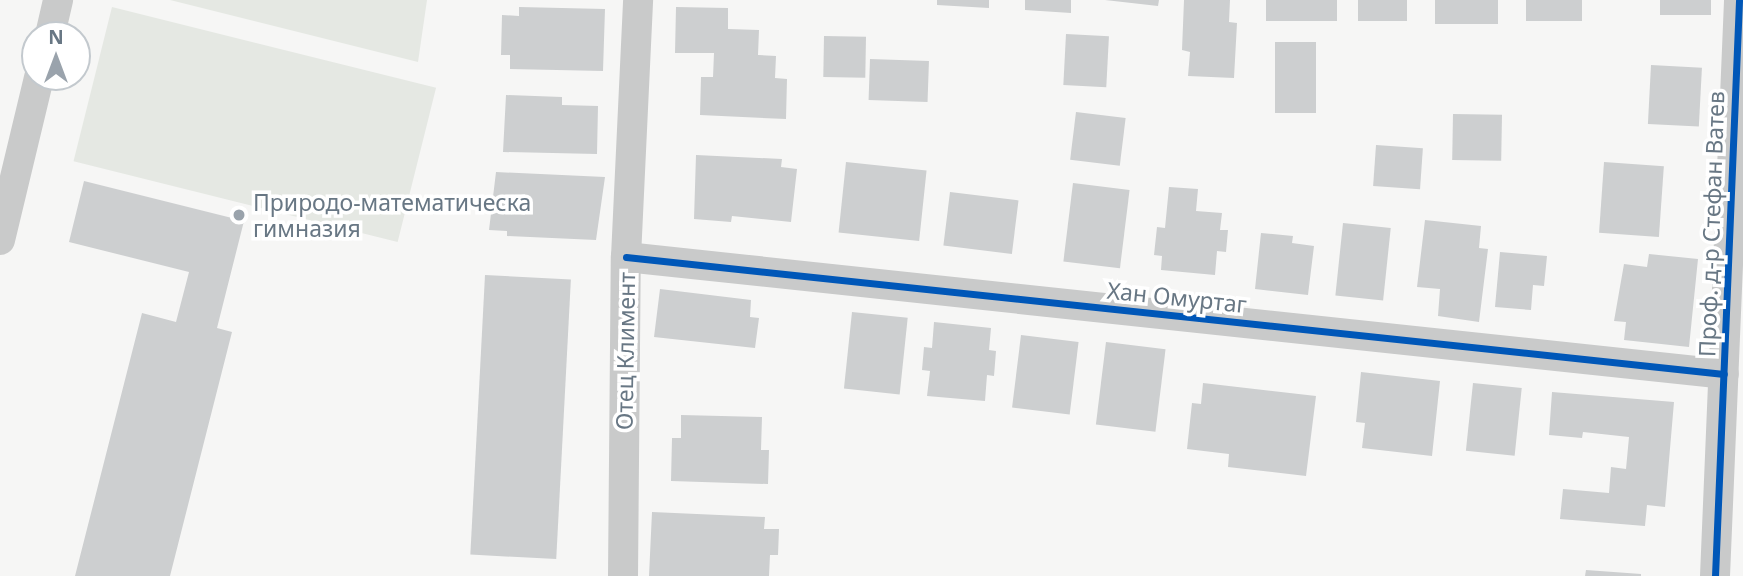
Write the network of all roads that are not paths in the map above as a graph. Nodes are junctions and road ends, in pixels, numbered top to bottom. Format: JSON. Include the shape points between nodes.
{"nodes":[{"id":1,"x":58,"y":0,"type":"edge"},
{"id":2,"x":638,"y":0,"type":"edge"},
{"id":3,"x":1739,"y":0,"type":"edge"},
{"id":4,"x":53,"y":21,"type":"edge"},
{"id":5,"x":36,"y":91,"type":"edge"},
{"id":6,"x":0,"y":240,"type":"edge"},
{"id":7,"x":626,"y":257,"type":"junction"},
{"id":8,"x":1724,"y":374,"type":"junction"},
{"id":9,"x":623,"y":576,"type":"edge"},
{"id":10,"x":1715,"y":576,"type":"edge"}],
"edges":[{"from":1,"to":4,"type":"street"},
{"from":2,"to":7,"type":"street","name":"Отец Климент"},
{"from":3,"to":8,"type":"street","name":"Проф. д-р Стефан Ватев"},
{"from":5,"to":6,"type":"street"},
{"from":7,"to":8,"type":"street","name":"Хан Омуртаг"},
{"from":7,"to":9,"type":"street","name":"Отец Климент"},
{"from":8,"to":10,"type":"street","name":"Проф. д-р Стефан Ватев"}]}
